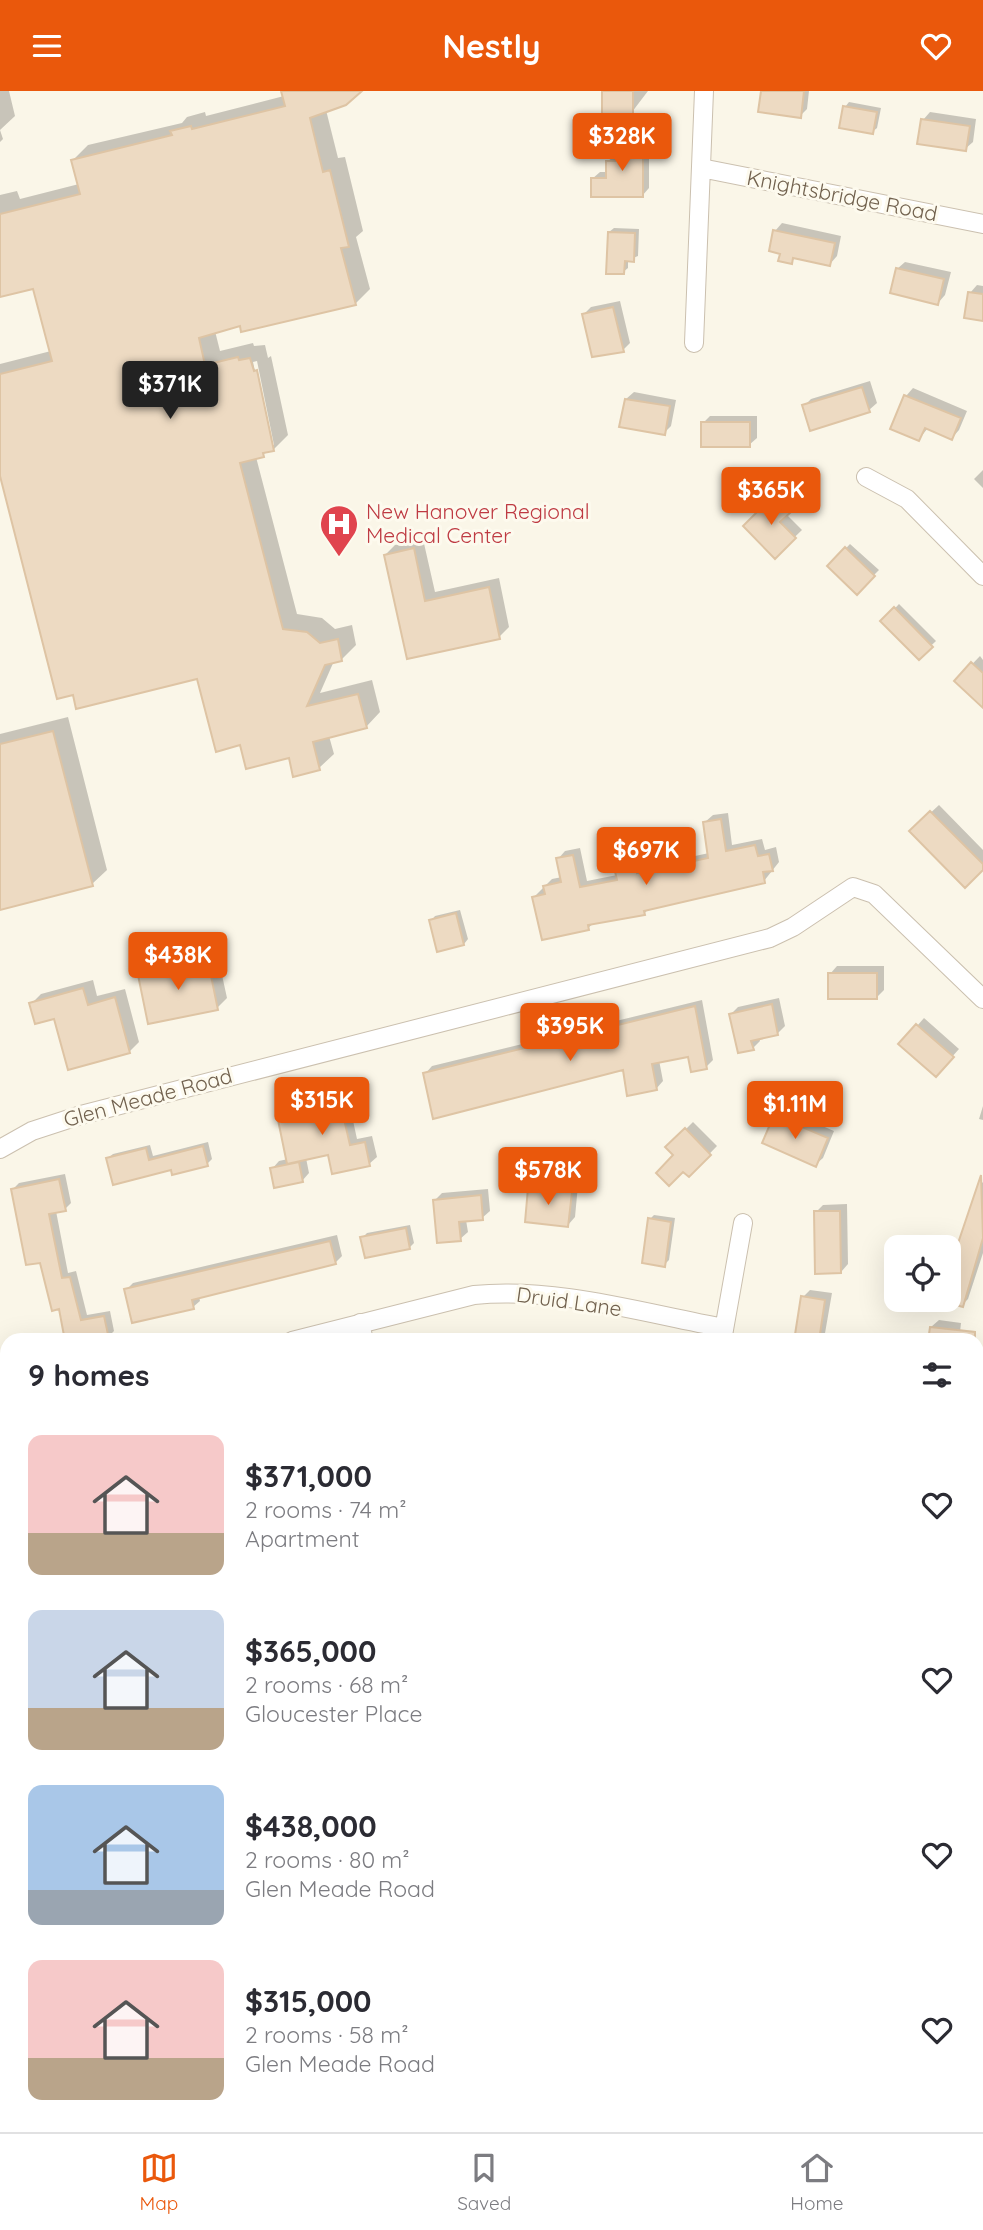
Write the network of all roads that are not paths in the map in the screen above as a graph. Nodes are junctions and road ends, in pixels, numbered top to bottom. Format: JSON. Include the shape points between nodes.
{"nodes":[{"id":1,"x":704,"y":91,"type":"edge"},
{"id":2,"x":701,"y":167,"type":"junction"},
{"id":3,"x":983,"y":224,"type":"edge"},
{"id":4,"x":694,"y":343,"type":"dead end"},
{"id":5,"x":866,"y":477,"type":"dead end"},
{"id":6,"x":983,"y":576,"type":"edge"},
{"id":7,"x":983,"y":999,"type":"edge"},
{"id":8,"x":0,"y":1149,"type":"edge"},
{"id":9,"x":743,"y":1223,"type":"dead end"},
{"id":10,"x":362,"y":1332,"type":"edge"},
{"id":11,"x":718,"y":1333,"type":"edge"},
{"id":12,"x":723,"y":1333,"type":"edge"}],
"edges":[{"from":1,"to":2,"type":"street"},
{"from":2,"to":3,"type":"street","name":"Knightsbridge Road"},
{"from":2,"to":4,"type":"street"},
{"from":5,"to":6,"type":"street","via":[[907,499]]},
{"from":7,"to":8,"type":"street","name":"Glen Meade Road","via":[[874,894],[858,887],[845,890],[818,912],[770,938],[81,1115],[32,1131]]},
{"from":9,"to":12,"type":"street"},
{"from":10,"to":11,"type":"street","name":"Druid Lane","via":[[474,1295],[502,1293],[541,1294]]}]}
